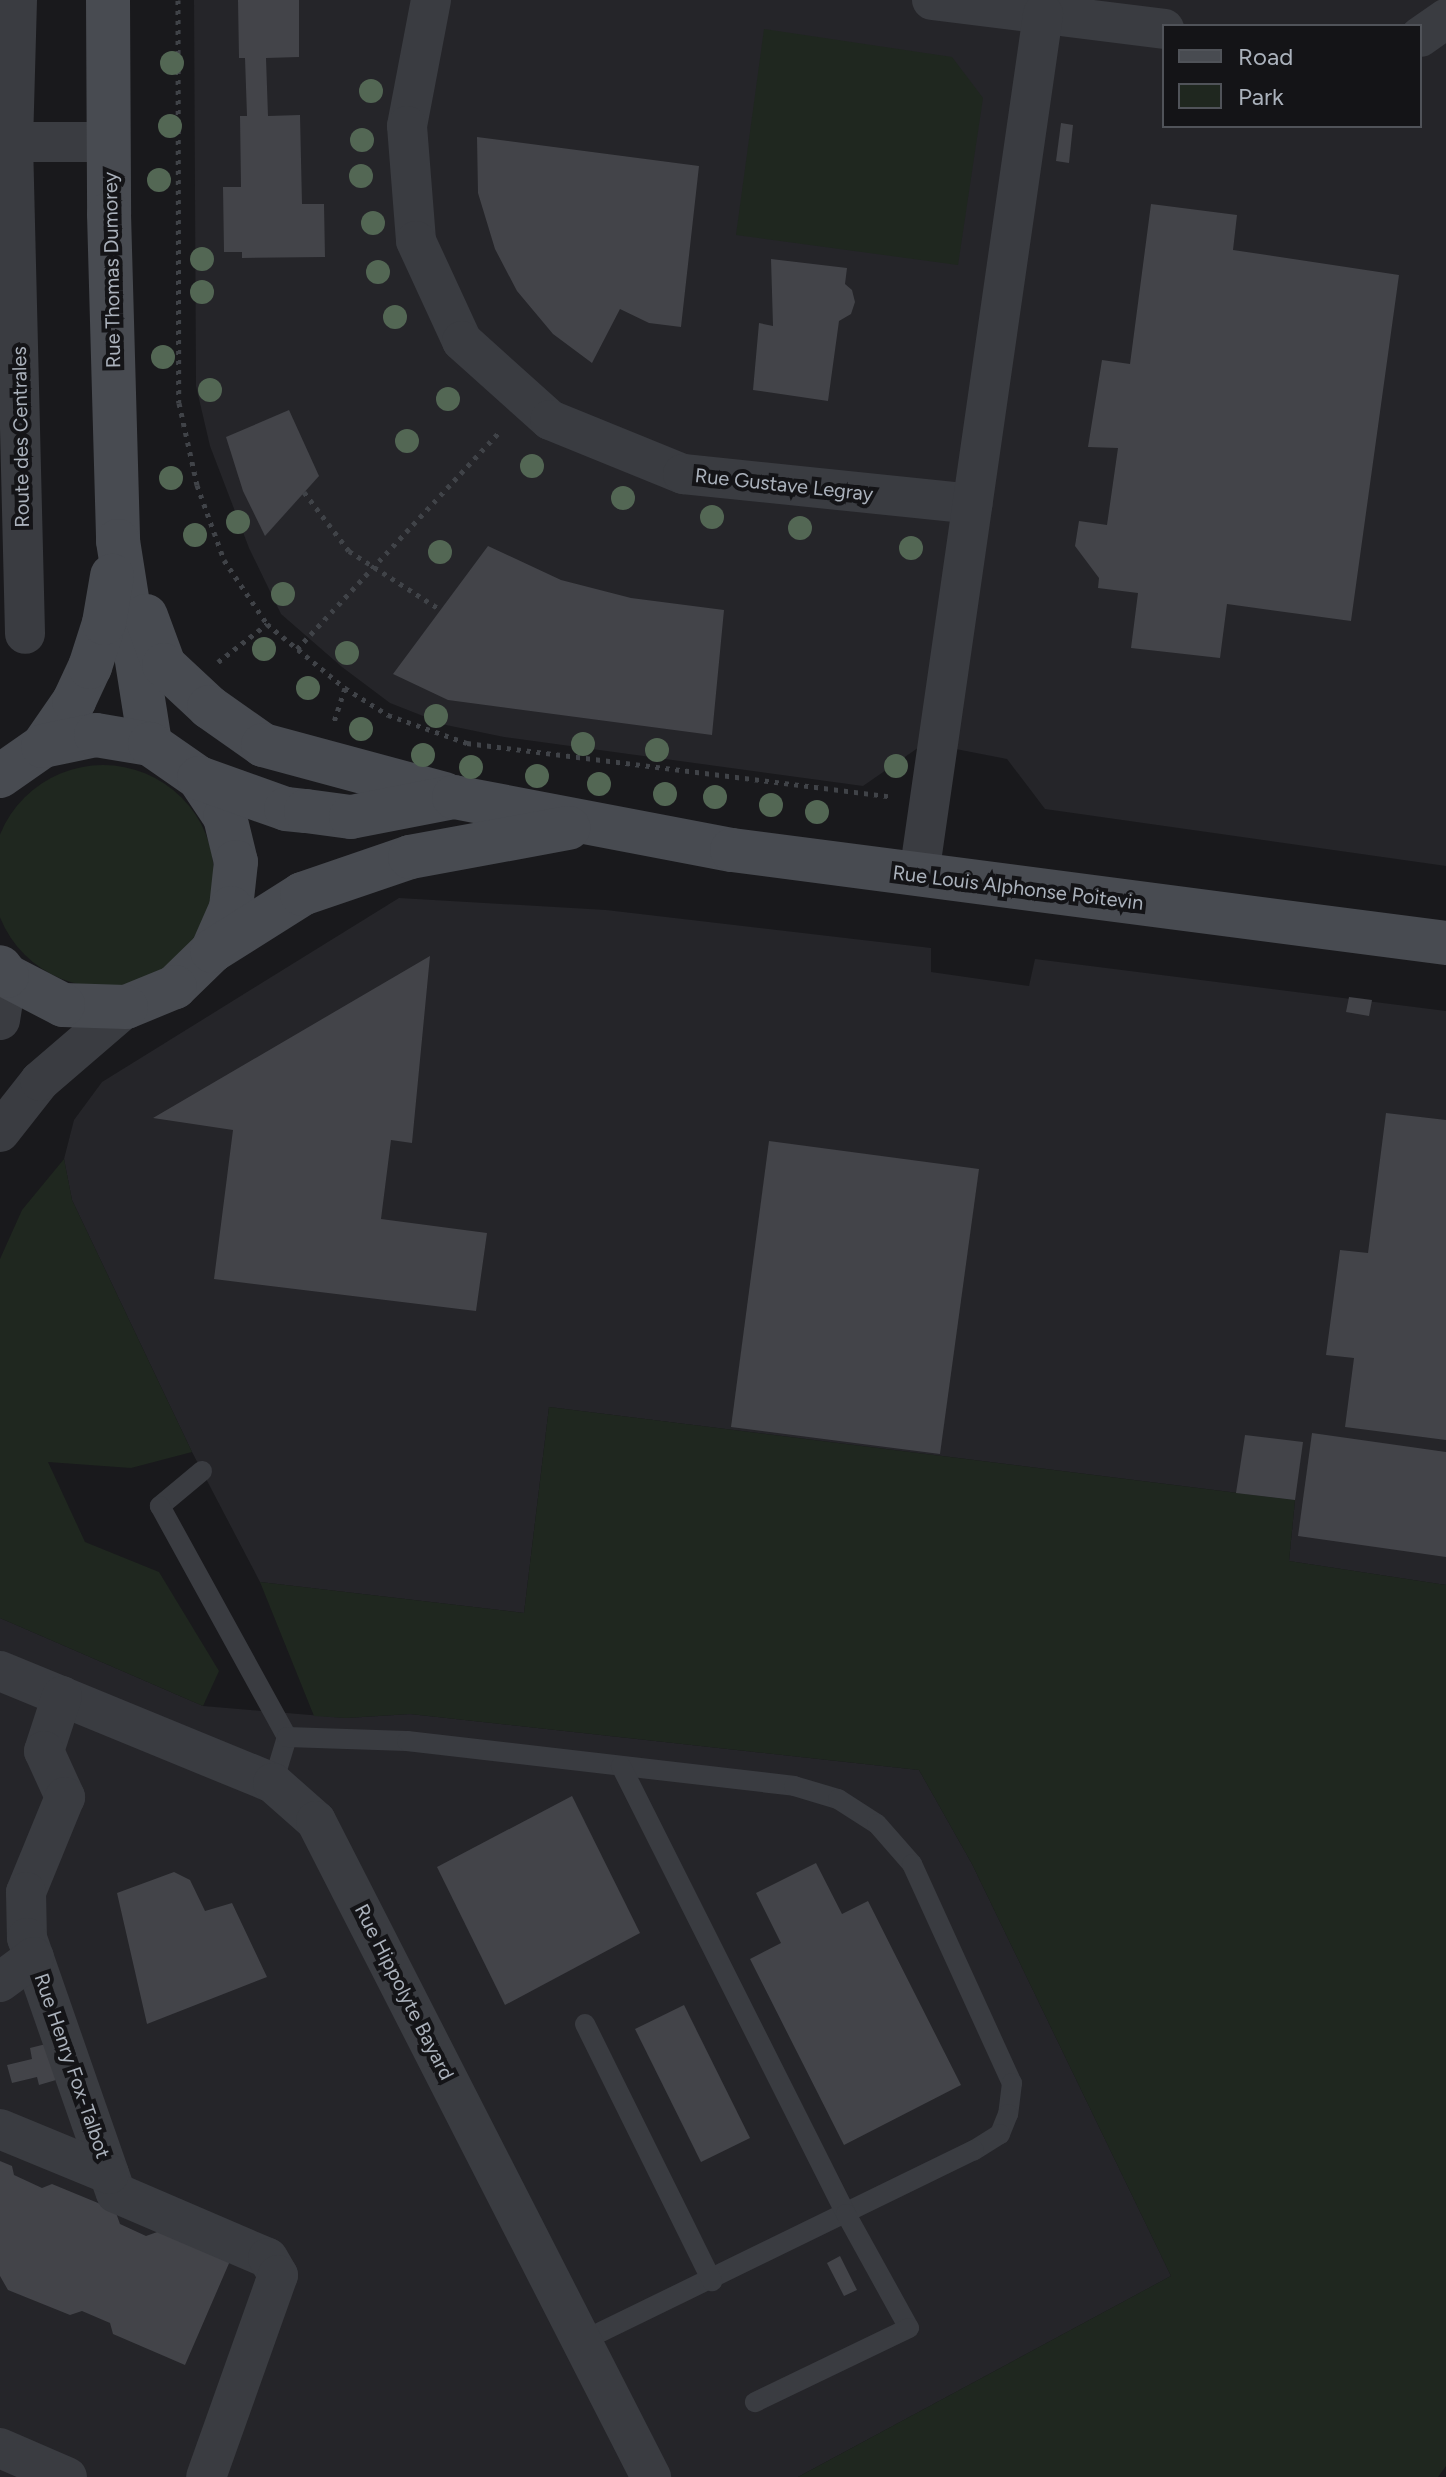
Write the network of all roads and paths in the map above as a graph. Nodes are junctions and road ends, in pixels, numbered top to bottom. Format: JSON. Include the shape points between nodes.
{"nodes":[{"id":1,"x":17,"y":0,"type":"edge"},
{"id":2,"x":108,"y":0,"type":"edge"},
{"id":3,"x":178,"y":0,"type":"edge"},
{"id":4,"x":431,"y":0,"type":"edge"},
{"id":5,"x":932,"y":0,"type":"edge"},
{"id":6,"x":1043,"y":14,"type":"junction"},
{"id":7,"x":1446,"y":19,"type":"edge"},
{"id":8,"x":1162,"y":29,"type":"edge"},
{"id":9,"x":1422,"y":36,"type":"edge"},
{"id":10,"x":7,"y":142,"type":"edge"},
{"id":11,"x":109,"y":142,"type":"junction"},
{"id":12,"x":529,"y":401,"type":"junction"},
{"id":13,"x":11,"y":421,"type":"edge"},
{"id":14,"x":304,"y":492,"type":"dead end"},
{"id":15,"x":972,"y":504,"type":"junction"},
{"id":16,"x":118,"y":541,"type":"junction"},
{"id":17,"x":376,"y":565,"type":"junction"},
{"id":18,"x":441,"y":610,"type":"dead end"},
{"id":19,"x":267,"y":624,"type":"dead end"},
{"id":20,"x":25,"y":634,"type":"dead end"},
{"id":21,"x":297,"y":649,"type":"dead end"},
{"id":22,"x":345,"y":688,"type":"dead end"},
{"id":23,"x":150,"y":744,"type":"junction"},
{"id":24,"x":43,"y":746,"type":"junction"},
{"id":25,"x":0,"y":776,"type":"edge"},
{"id":26,"x":199,"y":778,"type":"junction"},
{"id":27,"x":454,"y":797,"type":"junction"},
{"id":28,"x":929,"y":802,"type":"junction"},
{"id":29,"x":590,"y":824,"type":"junction"},
{"id":30,"x":919,"y":875,"type":"junction"},
{"id":31,"x":1446,"y":943,"type":"edge"},
{"id":32,"x":212,"y":951,"type":"junction"},
{"id":33,"x":4,"y":972,"type":"edge"},
{"id":34,"x":126,"y":1007,"type":"junction"},
{"id":35,"x":0,"y":1020,"type":"edge"},
{"id":36,"x":0,"y":1132,"type":"edge"},
{"id":37,"x":202,"y":1471,"type":"dead end"},
{"id":38,"x":0,"y":1671,"type":"edge"},
{"id":39,"x":62,"y":1696,"type":"junction"},
{"id":40,"x":287,"y":1737,"type":"junction"},
{"id":41,"x":621,"y":1766,"type":"junction"},
{"id":42,"x":273,"y":1783,"type":"junction"},
{"id":43,"x":34,"y":1957,"type":"junction"},
{"id":44,"x":0,"y":1982,"type":"edge"},
{"id":45,"x":585,"y":2024,"type":"dead end"},
{"id":46,"x":0,"y":2129,"type":"edge"},
{"id":47,"x":109,"y":2174,"type":"junction"},
{"id":48,"x":846,"y":2214,"type":"junction"},
{"id":49,"x":712,"y":2281,"type":"junction"},
{"id":50,"x":584,"y":2340,"type":"junction"},
{"id":51,"x":755,"y":2402,"type":"dead end"},
{"id":52,"x":0,"y":2448,"type":"edge"},
{"id":53,"x":67,"y":2477,"type":"edge"},
{"id":54,"x":206,"y":2477,"type":"edge"},
{"id":55,"x":651,"y":2477,"type":"edge"}],
"edges":[{"from":1,"to":10,"type":"street","name":"Route des Centrales"},
{"from":2,"to":11,"type":"street","name":"Rue Thomas Dumorey"},
{"from":3,"to":19,"type":"path","via":[[179,403],[197,485],[224,560]]},
{"from":4,"to":12,"type":"street","name":"Rue Gustave Legray","via":[[407,126],[416,241],[462,341]]},
{"from":5,"to":6,"type":"street"},
{"from":6,"to":8,"type":"street"},
{"from":6,"to":15,"type":"street"},
{"from":7,"to":9,"type":"street"},
{"from":10,"to":11,"type":"street"},
{"from":10,"to":13,"type":"street","name":"Route des Centrales"},
{"from":11,"to":16,"type":"street","name":"Rue Thomas Dumorey"},
{"from":12,"to":15,"type":"street","name":"Rue Gustave Legray","via":[[550,420],[683,474]]},
{"from":12,"to":17,"type":"path"},
{"from":13,"to":20,"type":"street","name":"Route des Centrales"},
{"from":14,"to":17,"type":"path","via":[[349,551]]},
{"from":15,"to":28,"type":"street"},
{"from":16,"to":23,"type":"street","name":"Rue Thomas Dumorey"},
{"from":16,"to":24,"type":"street","name":"Rue Thomas Dumorey","via":[[104,623],[90,667]]},
{"from":16,"to":27,"type":"street","via":[[164,665],[209,707],[263,745]]},
{"from":17,"to":18,"type":"path"},
{"from":17,"to":21,"type":"path"},
{"from":22,"to":28,"type":"path","via":[[388,715],[467,743]]},
{"from":23,"to":24,"type":"street","via":[[96,735]]},
{"from":23,"to":26,"type":"street"},
{"from":24,"to":25,"type":"street"},
{"from":26,"to":27,"type":"street","name":"Rue Louis Alphonse Poitevin","via":[[286,809],[351,817]]},
{"from":26,"to":32,"type":"street","via":[[225,817],[236,862],[231,908]]},
{"from":27,"to":29,"type":"street","name":"Rue Louis Alphonse Poitevin"},
{"from":28,"to":30,"type":"street"},
{"from":29,"to":30,"type":"street","name":"Rue Louis Alphonse Poitevin"},
{"from":29,"to":32,"type":"street","name":"Rue Louis Alphonse Poitevin","via":[[410,857],[302,894]]},
{"from":30,"to":31,"type":"street","name":"Rue Louis Alphonse Poitevin"},
{"from":32,"to":34,"type":"street","via":[[175,987]]},
{"from":33,"to":34,"type":"street","via":[[63,1005]]},
{"from":33,"to":35,"type":"street"},
{"from":34,"to":36,"type":"street","via":[[40,1081]]},
{"from":37,"to":40,"type":"lane","via":[[160,1506]]},
{"from":38,"to":39,"type":"street","name":"Rue Hippolyte Bayard"},
{"from":39,"to":42,"type":"street","name":"Rue Hippolyte Bayard"},
{"from":39,"to":43,"type":"street","name":"Rue Henry Fox-Talbot","via":[[44,1751],[65,1797],[26,1892],[27,1938]]},
{"from":40,"to":41,"type":"lane","via":[[407,1741]]},
{"from":40,"to":42,"type":"lane"},
{"from":41,"to":48,"type":"lane"},
{"from":41,"to":48,"type":"lane","via":[[794,1786],[838,1799],[877,1824],[912,1864],[1012,2083],[1008,2114],[1000,2134]]},
{"from":42,"to":50,"type":"street","name":"Rue Hippolyte Bayard","via":[[316,1821]]},
{"from":43,"to":44,"type":"street","name":"Rue Henry Fox-Talbot"},
{"from":43,"to":47,"type":"street","name":"Rue Henry Fox-Talbot"},
{"from":45,"to":49,"type":"lane"},
{"from":46,"to":47,"type":"street","name":"Rue Henry Fox-Talbot"},
{"from":47,"to":54,"type":"street","name":"Rue Henry Fox-Talbot","via":[[116,2193],[268,2258],[278,2275]]},
{"from":48,"to":49,"type":"lane"},
{"from":48,"to":51,"type":"lane","via":[[909,2328]]},
{"from":49,"to":50,"type":"lane"},
{"from":50,"to":55,"type":"street","name":"Rue Hippolyte Bayard"},
{"from":52,"to":53,"type":"street"}]}
